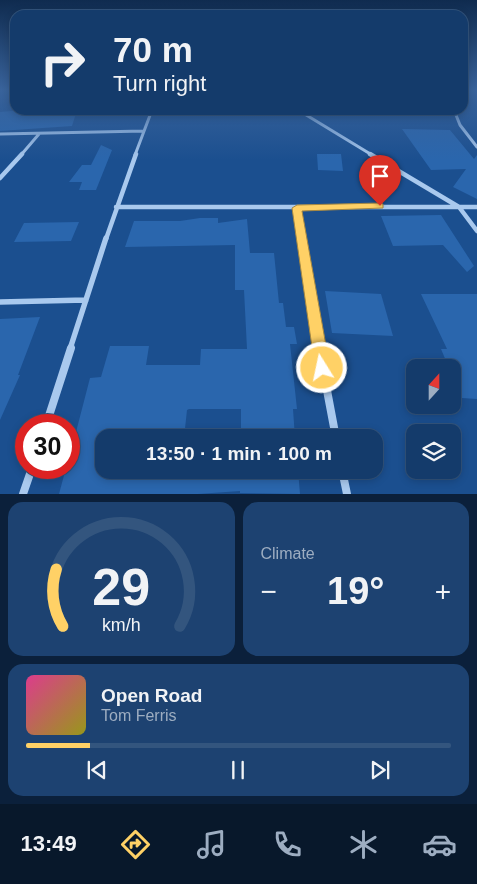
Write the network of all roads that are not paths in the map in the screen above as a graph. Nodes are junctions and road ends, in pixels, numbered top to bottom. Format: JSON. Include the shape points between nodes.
{"nodes":[{"id":1,"x":150,"y":115,"type":"edge"},
{"id":2,"x":306,"y":115,"type":"edge"},
{"id":3,"x":456,"y":115,"type":"edge"},
{"id":4,"x":144,"y":130,"type":"junction"},
{"id":5,"x":0,"y":134,"type":"edge"},
{"id":6,"x":39,"y":134,"type":"junction"},
{"id":7,"x":477,"y":146,"type":"edge"},
{"id":8,"x":0,"y":178,"type":"edge"},
{"id":9,"x":116,"y":207,"type":"junction"},
{"id":10,"x":459,"y":207,"type":"junction"},
{"id":11,"x":477,"y":207,"type":"edge"},
{"id":12,"x":297,"y":208,"type":"junction"},
{"id":13,"x":477,"y":231,"type":"edge"},
{"id":14,"x":86,"y":300,"type":"junction"},
{"id":15,"x":0,"y":302,"type":"edge"},
{"id":16,"x":50,"y":414,"type":"edge"},
{"id":17,"x":334,"y":429,"type":"edge"},
{"id":18,"x":28,"y":479,"type":"edge"},
{"id":19,"x":344,"y":479,"type":"edge"},
{"id":20,"x":23,"y":494,"type":"edge"},
{"id":21,"x":347,"y":494,"type":"edge"}],
"edges":[{"from":1,"to":4,"type":"street"},
{"from":2,"to":10,"type":"street"},
{"from":3,"to":7,"type":"street"},
{"from":4,"to":6,"type":"street"},
{"from":4,"to":9,"type":"street"},
{"from":5,"to":6,"type":"street"},
{"from":6,"to":8,"type":"street"},
{"from":9,"to":12,"type":"street"},
{"from":9,"to":14,"type":"street"},
{"from":10,"to":11,"type":"street"},
{"from":10,"to":12,"type":"street"},
{"from":10,"to":13,"type":"street"},
{"from":12,"to":17,"type":"street","via":[[303,259]]},
{"from":14,"to":15,"type":"street"},
{"from":14,"to":16,"type":"street"},
{"from":18,"to":20,"type":"street"},
{"from":19,"to":21,"type":"street"}]}
